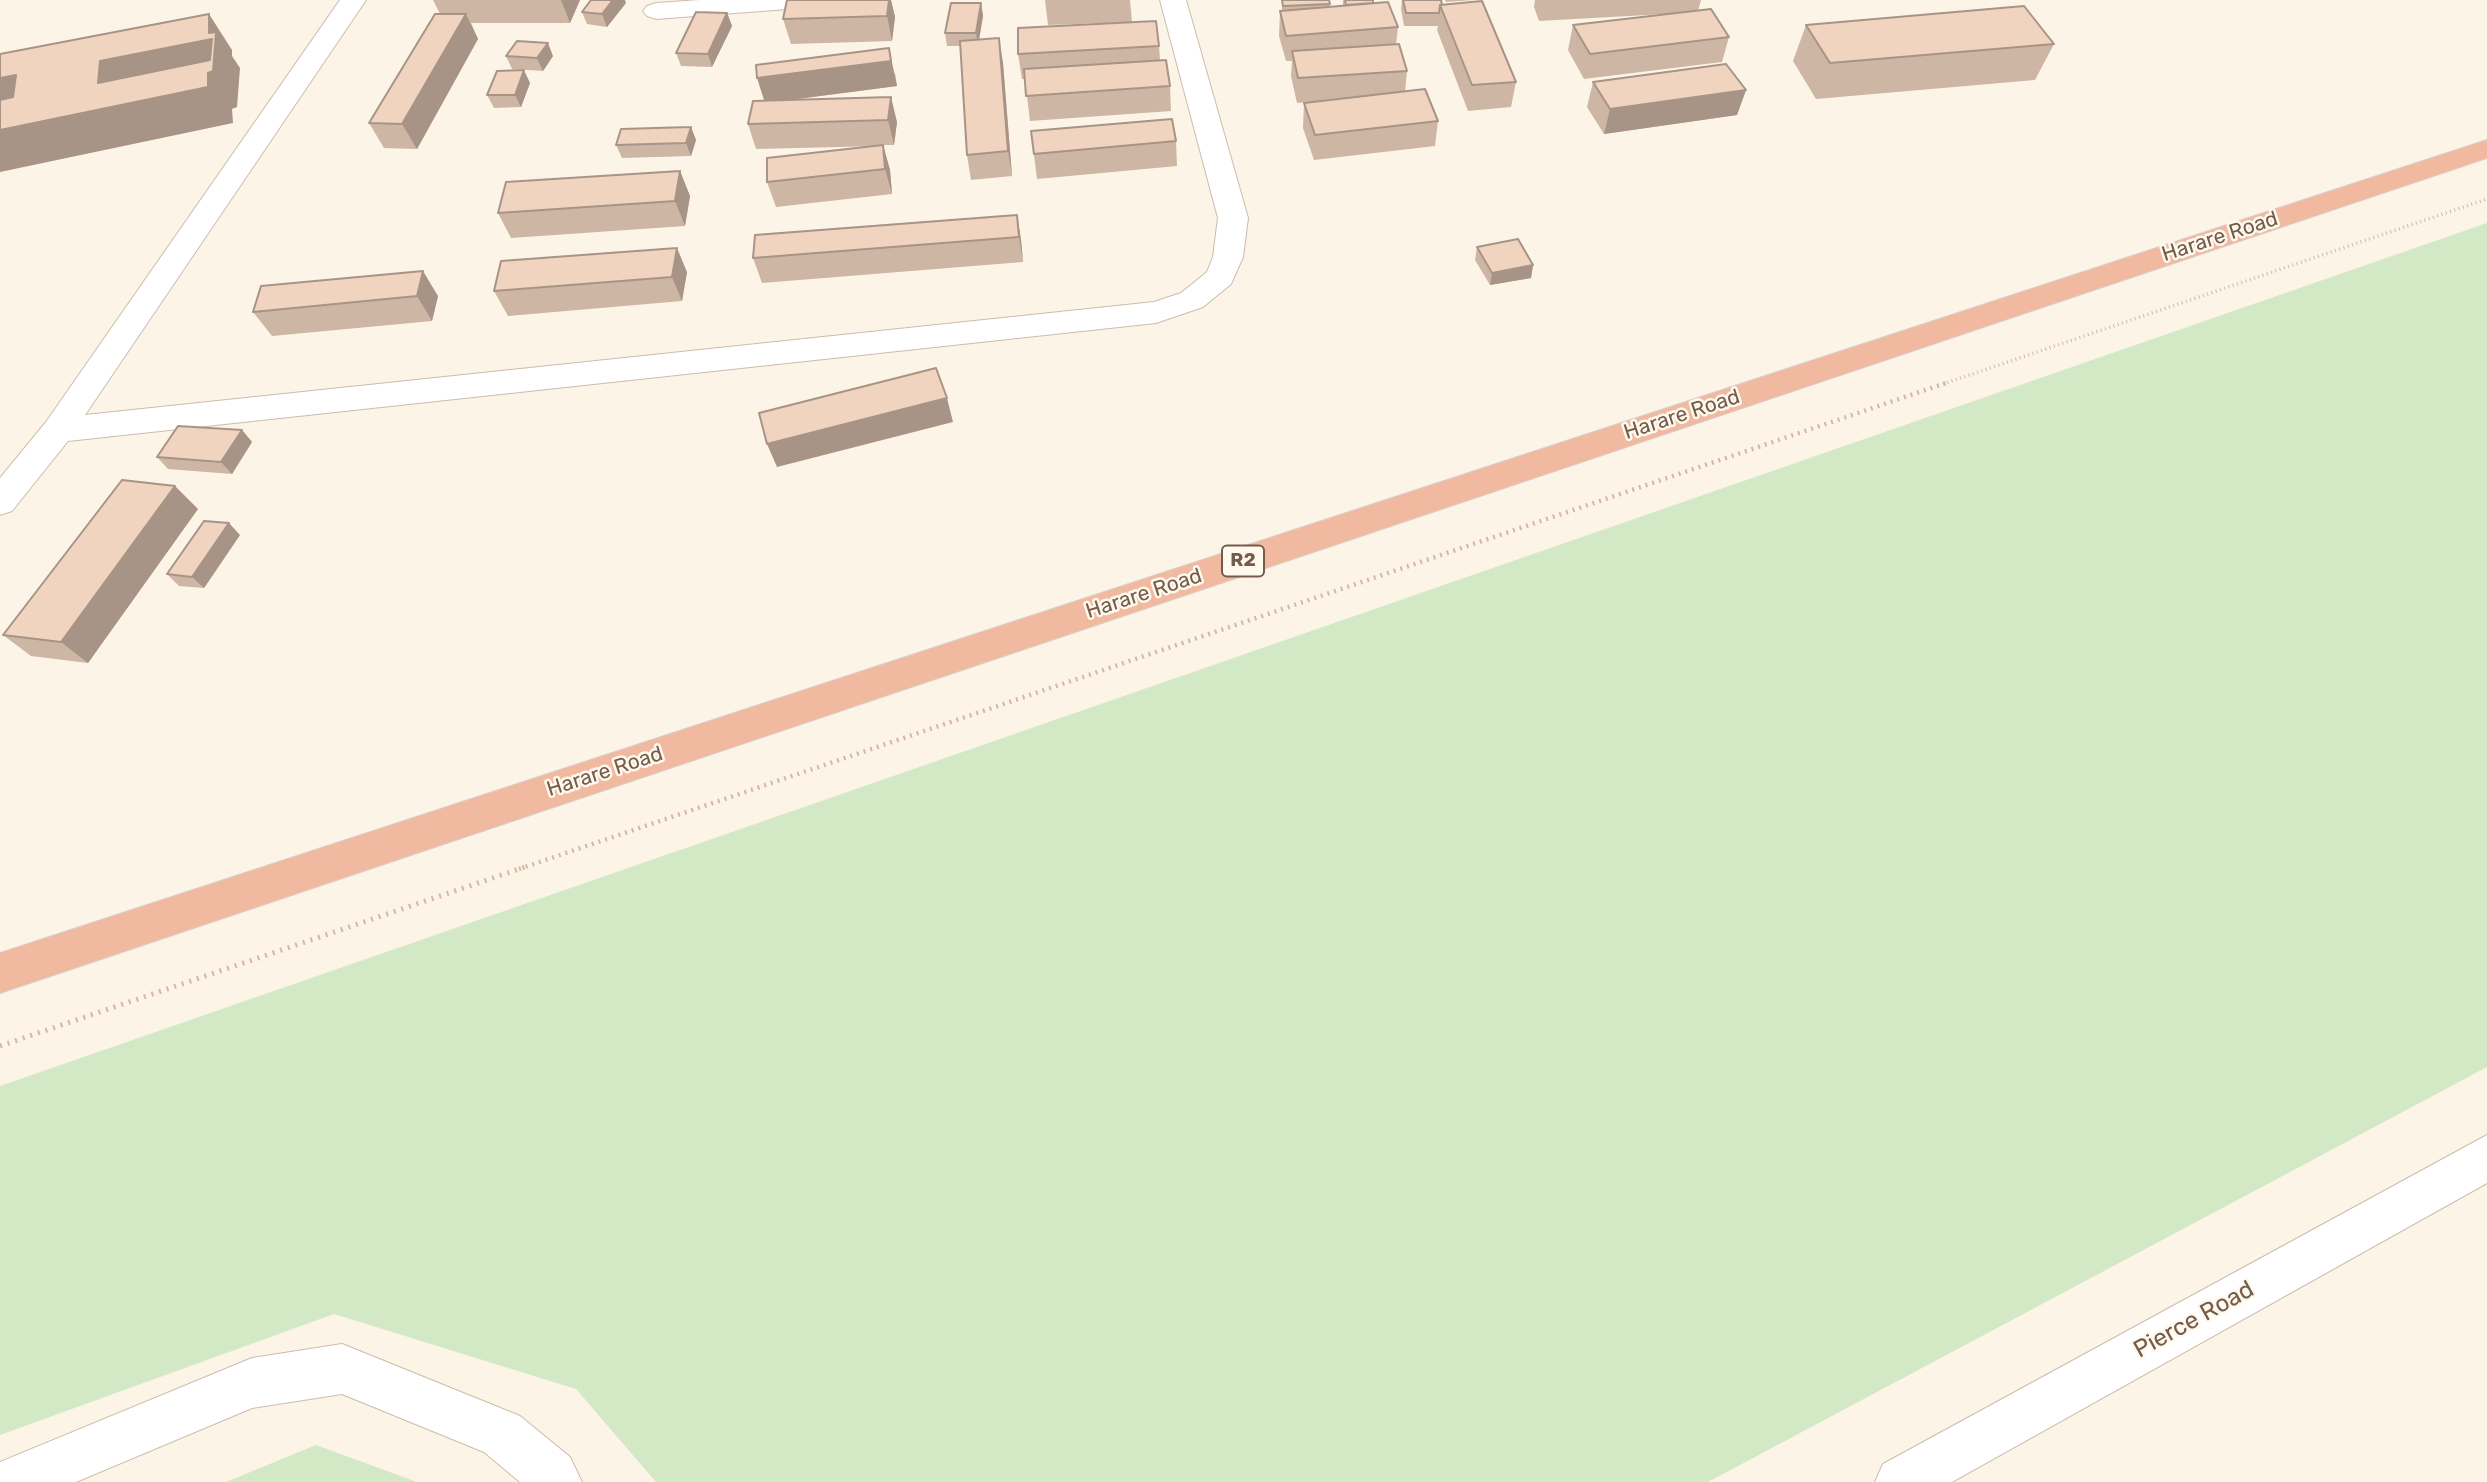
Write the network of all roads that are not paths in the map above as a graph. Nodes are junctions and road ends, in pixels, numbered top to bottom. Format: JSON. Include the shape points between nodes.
{"nodes":[{"id":1,"x":354,"y":0,"type":"edge"},
{"id":2,"x":801,"y":0,"type":"edge"},
{"id":3,"x":1172,"y":0,"type":"edge"},
{"id":4,"x":656,"y":11,"type":"dead end"},
{"id":5,"x":2487,"y":149,"type":"edge"},
{"id":6,"x":58,"y":430,"type":"junction"},
{"id":7,"x":6,"y":480,"type":"edge"},
{"id":8,"x":0,"y":973,"type":"edge"},
{"id":9,"x":2487,"y":1158,"type":"edge"},
{"id":10,"x":15,"y":1482,"type":"edge"},
{"id":11,"x":556,"y":1482,"type":"edge"},
{"id":12,"x":1901,"y":1482,"type":"edge"}],
"edges":[{"from":1,"to":6,"type":"lane"},
{"from":2,"to":4,"type":"lane"},
{"from":3,"to":6,"type":"lane","via":[[1233,218],[1228,257],[1220,277],[1192,300],[1156,312]]},
{"from":5,"to":8,"type":"highway","name":"Harare Road","number":"R2"},
{"from":6,"to":7,"type":"lane"},
{"from":9,"to":12,"type":"lane","name":"Pierce Road"},
{"from":10,"to":11,"type":"lane","via":[[252,1383],[342,1369],[502,1434]]}]}
